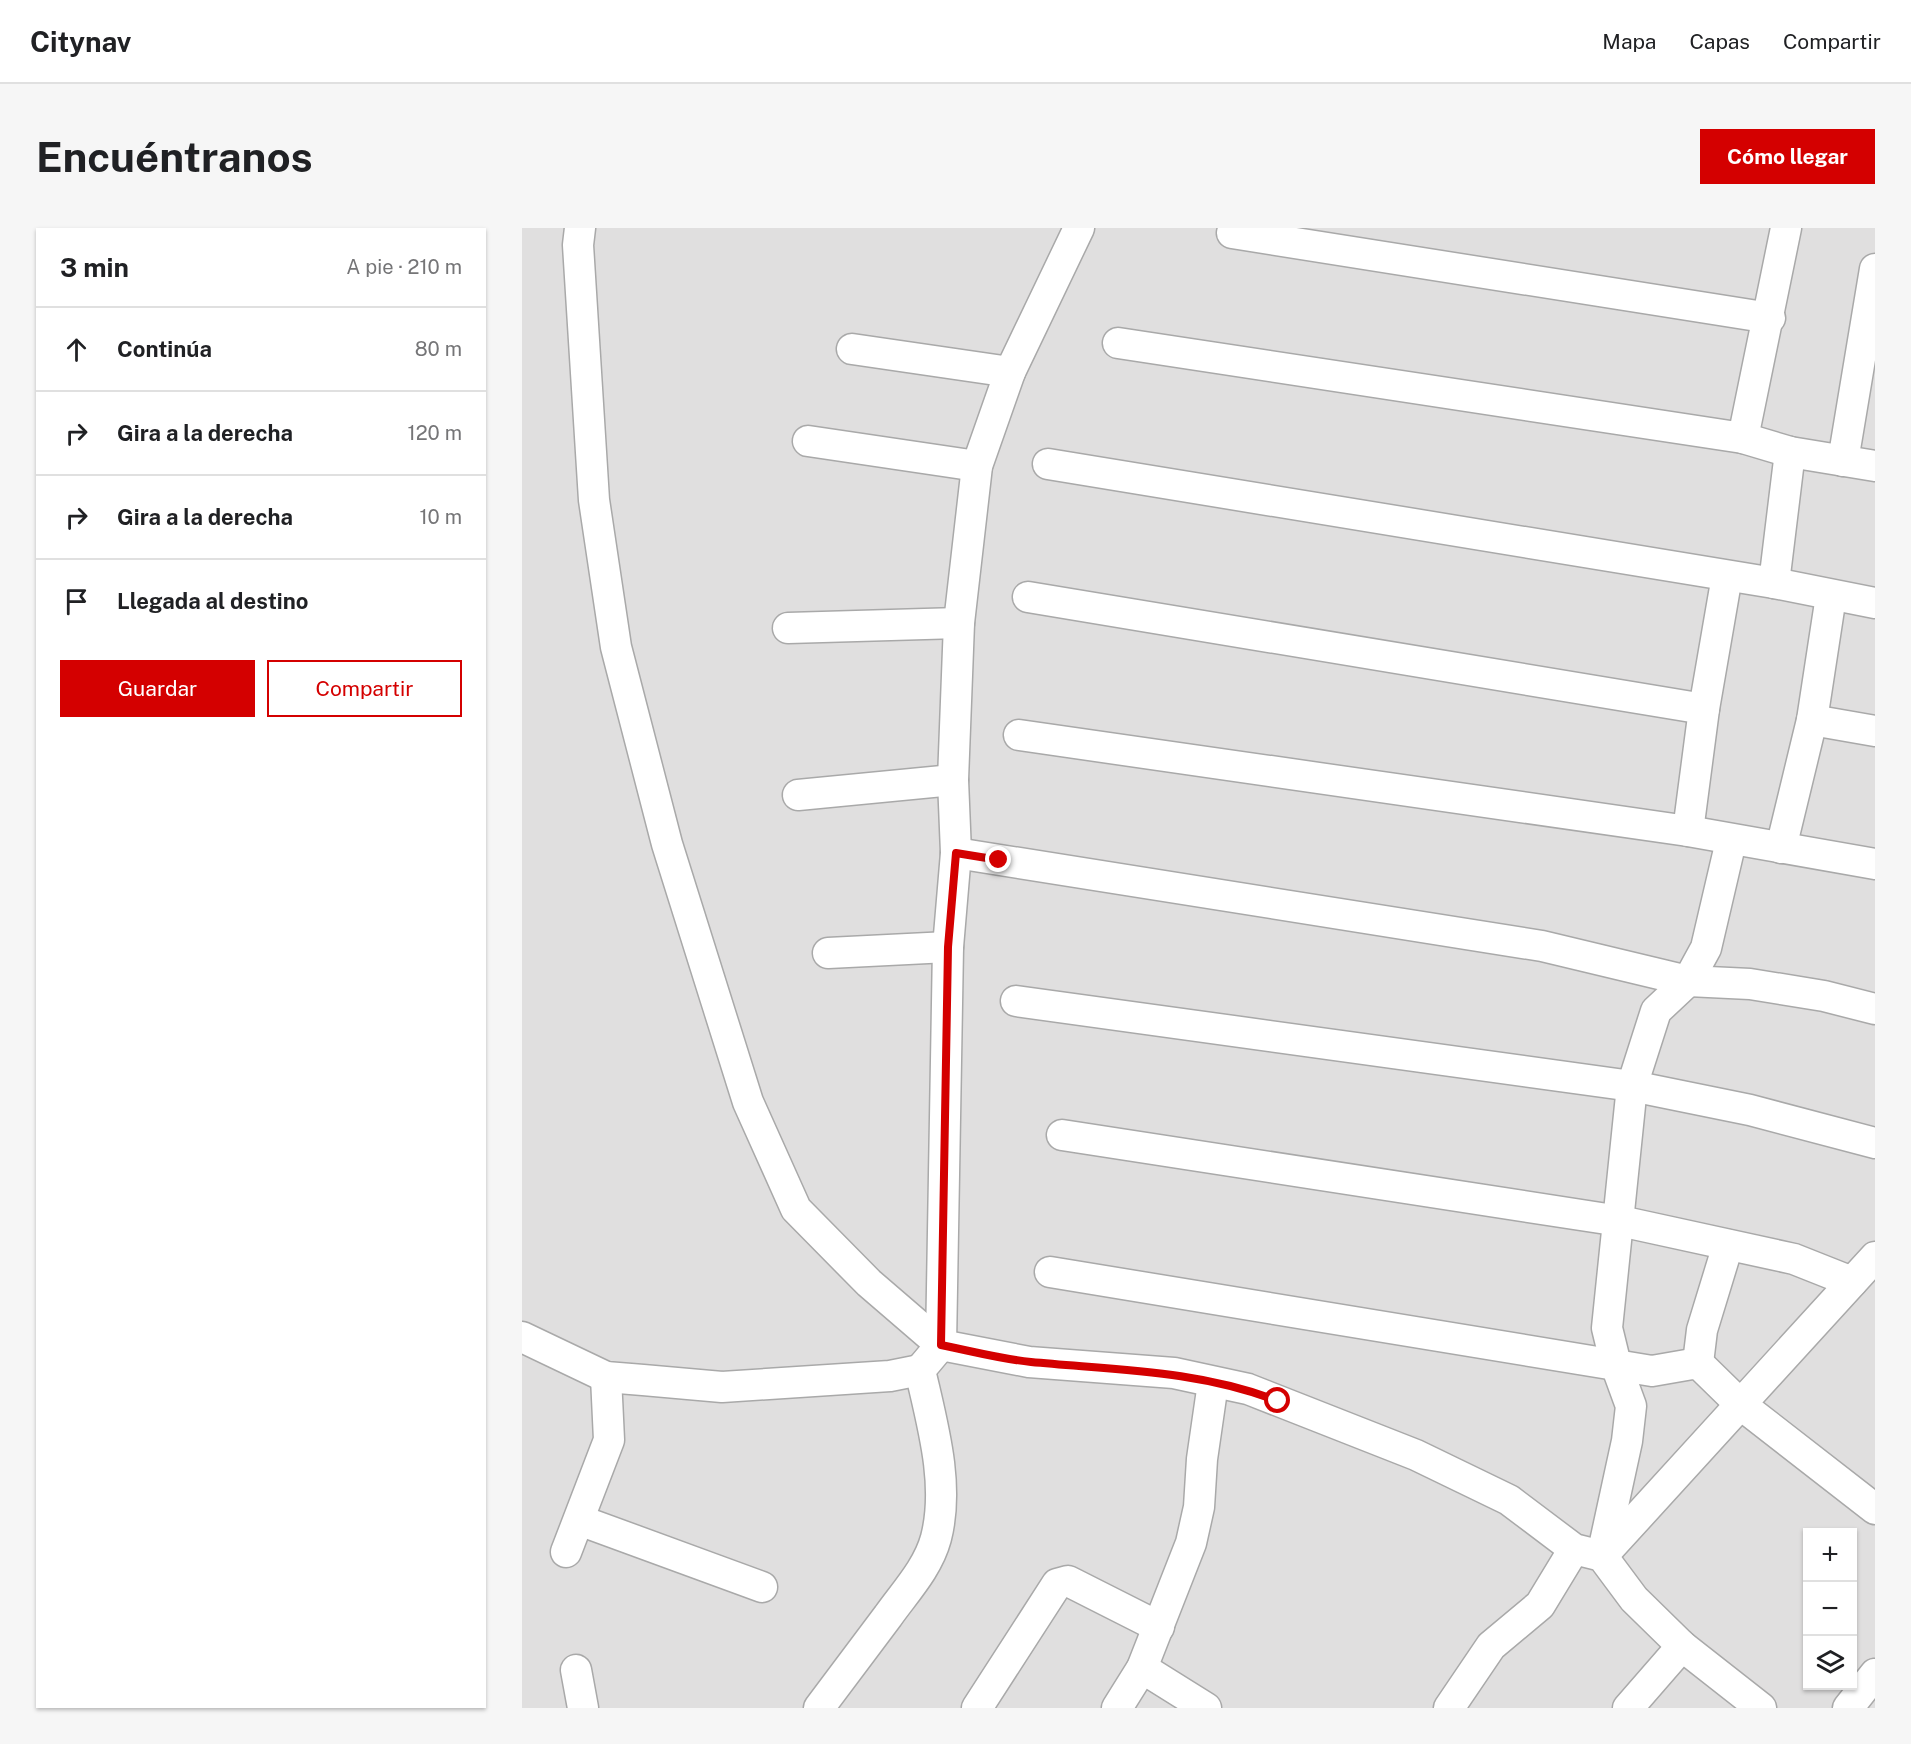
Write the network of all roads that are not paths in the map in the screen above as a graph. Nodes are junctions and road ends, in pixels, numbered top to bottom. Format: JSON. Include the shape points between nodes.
{"nodes":[{"id":1,"x":580,"y":228,"type":"edge"},
{"id":2,"x":1079,"y":228,"type":"edge"},
{"id":3,"x":1786,"y":228,"type":"edge"},
{"id":4,"x":1232,"y":233,"type":"dead end"},
{"id":5,"x":1875,"y":269,"type":"edge"},
{"id":6,"x":1770,"y":318,"type":"junction"},
{"id":7,"x":1870,"y":326,"type":"edge"},
{"id":8,"x":1118,"y":343,"type":"dead end"},
{"id":9,"x":852,"y":349,"type":"dead end"},
{"id":10,"x":1010,"y":372,"type":"junction"},
{"id":11,"x":1743,"y":438,"type":"junction"},
{"id":12,"x":808,"y":441,"type":"dead end"},
{"id":13,"x":1790,"y":452,"type":"junction"},
{"id":14,"x":1844,"y":461,"type":"junction"},
{"id":15,"x":1048,"y":464,"type":"dead end"},
{"id":16,"x":977,"y":466,"type":"junction"},
{"id":17,"x":1875,"y":466,"type":"edge"},
{"id":18,"x":1727,"y":576,"type":"junction"},
{"id":19,"x":1774,"y":583,"type":"junction"},
{"id":20,"x":1831,"y":596,"type":"junction"},
{"id":21,"x":1028,"y":597,"type":"dead end"},
{"id":22,"x":1875,"y":603,"type":"edge"},
{"id":23,"x":959,"y":623,"type":"junction"},
{"id":24,"x":788,"y":628,"type":"dead end"},
{"id":25,"x":1704,"y":709,"type":"junction"},
{"id":26,"x":1812,"y":720,"type":"junction"},
{"id":27,"x":1875,"y":731,"type":"edge"},
{"id":28,"x":1019,"y":735,"type":"dead end"},
{"id":29,"x":953,"y":780,"type":"junction"},
{"id":30,"x":798,"y":795,"type":"dead end"},
{"id":31,"x":1689,"y":831,"type":"junction"},
{"id":32,"x":1731,"y":841,"type":"junction"},
{"id":33,"x":1780,"y":848,"type":"junction"},
{"id":34,"x":956,"y":853,"type":"junction"},
{"id":35,"x":1875,"y":864,"type":"edge"},
{"id":36,"x":948,"y":947,"type":"junction"},
{"id":37,"x":828,"y":953,"type":"dead end"},
{"id":38,"x":1688,"y":981,"type":"junction"},
{"id":39,"x":1016,"y":1001,"type":"dead end"},
{"id":40,"x":1875,"y":1010,"type":"edge"},
{"id":41,"x":1632,"y":1086,"type":"junction"},
{"id":42,"x":1062,"y":1135,"type":"dead end"},
{"id":43,"x":1875,"y":1143,"type":"edge"},
{"id":44,"x":1620,"y":1221,"type":"junction"},
{"id":45,"x":1728,"y":1245,"type":"junction"},
{"id":46,"x":1875,"y":1257,"type":"edge"},
{"id":47,"x":1050,"y":1272,"type":"dead end"},
{"id":48,"x":1851,"y":1282,"type":"junction"},
{"id":49,"x":522,"y":1336,"type":"edge"},
{"id":50,"x":941,"y":1345,"type":"junction"},
{"id":51,"x":1698,"y":1363,"type":"junction"},
{"id":52,"x":1616,"y":1365,"type":"junction"},
{"id":53,"x":920,"y":1370,"type":"junction"},
{"id":54,"x":606,"y":1377,"type":"junction"},
{"id":55,"x":1213,"y":1383,"type":"junction"},
{"id":56,"x":1740,"y":1404,"type":"junction"},
{"id":57,"x":1875,"y":1509,"type":"edge"},
{"id":58,"x":579,"y":1520,"type":"junction"},
{"id":59,"x":1574,"y":1549,"type":"junction"},
{"id":60,"x":566,"y":1552,"type":"dead end"},
{"id":61,"x":1602,"y":1556,"type":"junction"},
{"id":62,"x":762,"y":1587,"type":"dead end"},
{"id":63,"x":1159,"y":1628,"type":"junction"},
{"id":64,"x":1682,"y":1646,"type":"junction"},
{"id":65,"x":1142,"y":1668,"type":"junction"},
{"id":66,"x":576,"y":1670,"type":"dead end"},
{"id":67,"x":1875,"y":1674,"type":"edge"},
{"id":68,"x":583,"y":1708,"type":"edge"},
{"id":69,"x":819,"y":1708,"type":"edge"},
{"id":70,"x":977,"y":1708,"type":"edge"},
{"id":71,"x":1117,"y":1708,"type":"edge"},
{"id":72,"x":1206,"y":1708,"type":"edge"},
{"id":73,"x":1449,"y":1708,"type":"edge"},
{"id":74,"x":1628,"y":1708,"type":"edge"},
{"id":75,"x":1761,"y":1708,"type":"edge"},
{"id":76,"x":1848,"y":1708,"type":"edge"}],
"edges":[{"from":1,"to":50,"type":"street","via":[[594,500],[616,647],[667,844],[744,1091],[796,1209],[869,1283]]},
{"from":2,"to":10,"type":"street"},
{"from":3,"to":6,"type":"street"},
{"from":4,"to":6,"type":"street"},
{"from":5,"to":7,"type":"street"},
{"from":6,"to":11,"type":"street"},
{"from":7,"to":14,"type":"street"},
{"from":8,"to":11,"type":"street"},
{"from":9,"to":10,"type":"street"},
{"from":10,"to":16,"type":"street"},
{"from":11,"to":13,"type":"street"},
{"from":12,"to":16,"type":"street"},
{"from":13,"to":14,"type":"street"},
{"from":13,"to":19,"type":"street"},
{"from":14,"to":17,"type":"street"},
{"from":15,"to":18,"type":"street"},
{"from":16,"to":23,"type":"street"},
{"from":18,"to":19,"type":"street"},
{"from":18,"to":25,"type":"street"},
{"from":19,"to":20,"type":"street"},
{"from":20,"to":22,"type":"street"},
{"from":20,"to":26,"type":"street"},
{"from":21,"to":25,"type":"street"},
{"from":23,"to":24,"type":"street"},
{"from":23,"to":29,"type":"street"},
{"from":25,"to":31,"type":"street"},
{"from":26,"to":27,"type":"street"},
{"from":26,"to":33,"type":"street"},
{"from":28,"to":31,"type":"street"},
{"from":29,"to":30,"type":"street"},
{"from":29,"to":34,"type":"street"},
{"from":31,"to":32,"type":"street"},
{"from":32,"to":33,"type":"street"},
{"from":32,"to":38,"type":"street","via":[[1706,948]]},
{"from":33,"to":35,"type":"street"},
{"from":34,"to":36,"type":"street"},
{"from":34,"to":38,"type":"street","via":[[1542,946]]},
{"from":36,"to":37,"type":"street"},
{"from":36,"to":50,"type":"street"},
{"from":38,"to":40,"type":"street","via":[[1750,984],[1824,996]]},
{"from":38,"to":41,"type":"street","via":[[1656,1011]]},
{"from":39,"to":41,"type":"street"},
{"from":41,"to":43,"type":"street","via":[[1750,1110]]},
{"from":41,"to":44,"type":"street"},
{"from":42,"to":44,"type":"street"},
{"from":44,"to":45,"type":"street"},
{"from":44,"to":52,"type":"street","via":[[1607,1328]]},
{"from":45,"to":48,"type":"street","via":[[1794,1259]]},
{"from":45,"to":51,"type":"street","via":[[1702,1330]]},
{"from":46,"to":48,"type":"street"},
{"from":47,"to":52,"type":"street"},
{"from":48,"to":56,"type":"street"},
{"from":49,"to":54,"type":"street"},
{"from":50,"to":53,"type":"street"},
{"from":50,"to":55,"type":"street","via":[[1029,1362],[1174,1373]]},
{"from":51,"to":52,"type":"street","via":[[1652,1371]]},
{"from":51,"to":56,"type":"street"},
{"from":52,"to":61,"type":"street","via":[[1631,1406]]},
{"from":53,"to":54,"type":"street","via":[[890,1376],[722,1387]]},
{"from":53,"to":69,"type":"street","via":[[938,1460],[940,1518],[935,1539],[918,1575]]},
{"from":54,"to":58,"type":"street","via":[[609,1440]]},
{"from":55,"to":59,"type":"street","via":[[1248,1389],[1416,1455],[1509,1500]]},
{"from":55,"to":63,"type":"street","via":[[1199,1507]]},
{"from":56,"to":57,"type":"street"},
{"from":56,"to":61,"type":"street"},
{"from":58,"to":60,"type":"street"},
{"from":58,"to":62,"type":"street"},
{"from":59,"to":61,"type":"street"},
{"from":59,"to":73,"type":"street","via":[[1540,1605],[1491,1646]]},
{"from":61,"to":64,"type":"street","via":[[1634,1599]]},
{"from":63,"to":65,"type":"street"},
{"from":63,"to":70,"type":"street","via":[[1074,1584],[1062,1582],[1053,1587]]},
{"from":64,"to":74,"type":"street"},
{"from":64,"to":75,"type":"street"},
{"from":65,"to":71,"type":"street"},
{"from":65,"to":72,"type":"street"},
{"from":66,"to":68,"type":"street"},
{"from":67,"to":76,"type":"street"}]}
